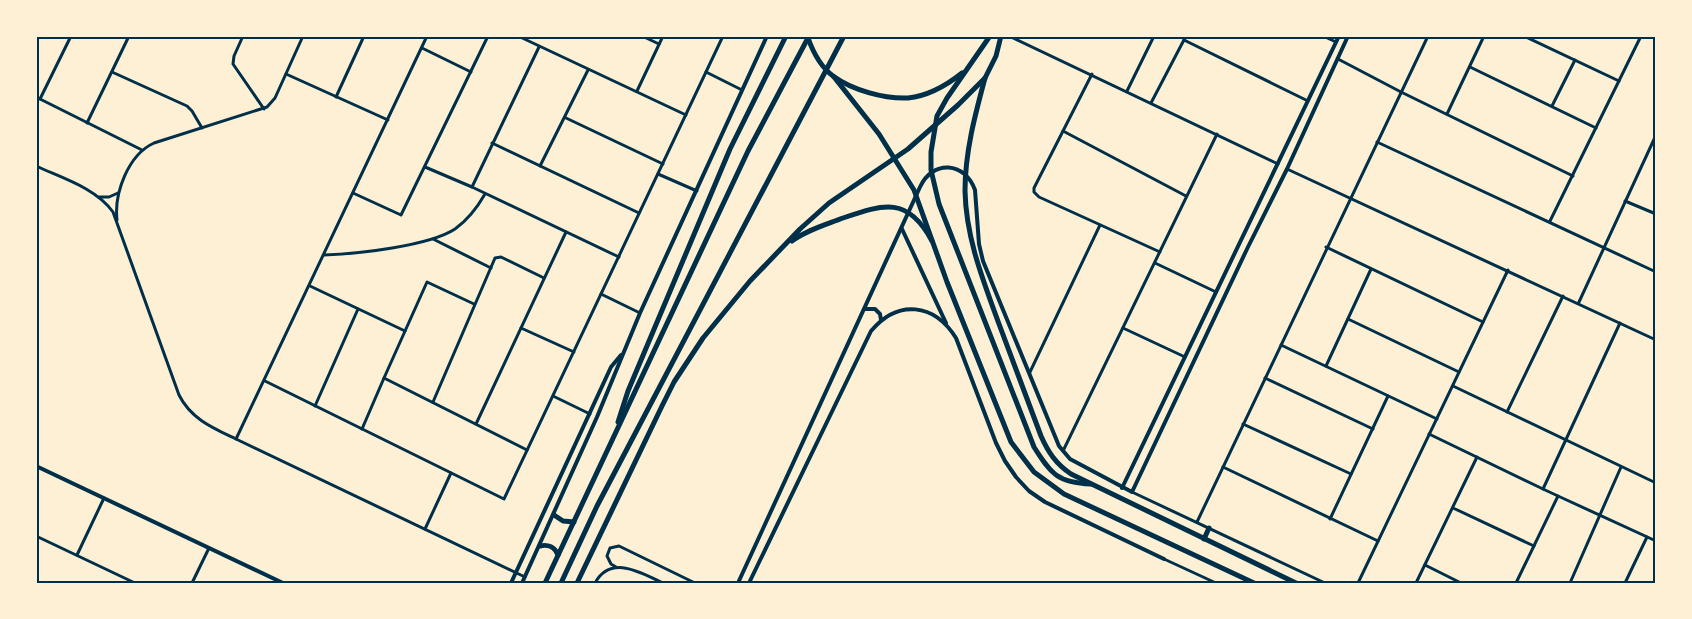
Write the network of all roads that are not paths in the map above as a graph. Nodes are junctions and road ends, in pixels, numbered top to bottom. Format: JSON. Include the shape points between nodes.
{"nodes":[{"id":1,"x":71,"y":36,"type":"edge"},
{"id":2,"x":129,"y":36,"type":"edge"},
{"id":3,"x":243,"y":36,"type":"edge"},
{"id":4,"x":303,"y":36,"type":"edge"},
{"id":5,"x":364,"y":36,"type":"edge"},
{"id":6,"x":428,"y":36,"type":"edge"},
{"id":7,"x":488,"y":36,"type":"edge"},
{"id":8,"x":518,"y":36,"type":"edge"},
{"id":9,"x":642,"y":36,"type":"edge"},
{"id":10,"x":663,"y":36,"type":"edge"},
{"id":11,"x":723,"y":36,"type":"edge"},
{"id":12,"x":767,"y":36,"type":"edge"},
{"id":13,"x":786,"y":36,"type":"edge"},
{"id":14,"x":808,"y":36,"type":"edge"},
{"id":15,"x":844,"y":36,"type":"edge"},
{"id":16,"x":990,"y":36,"type":"edge"},
{"id":17,"x":1001,"y":36,"type":"edge"},
{"id":18,"x":1009,"y":36,"type":"edge"},
{"id":19,"x":1154,"y":36,"type":"edge"},
{"id":20,"x":1323,"y":36,"type":"edge"},
{"id":21,"x":1339,"y":36,"type":"edge"},
{"id":22,"x":1348,"y":36,"type":"edge"},
{"id":23,"x":1428,"y":36,"type":"edge"},
{"id":24,"x":1484,"y":36,"type":"edge"},
{"id":25,"x":1524,"y":36,"type":"edge"},
{"id":26,"x":1641,"y":36,"type":"edge"},
{"id":27,"x":1650,"y":36,"type":"edge"},
{"id":28,"x":1185,"y":38,"type":"edge"},
{"id":29,"x":1656,"y":39,"type":"edge"},
{"id":30,"x":1336,"y":42,"type":"junction"},
{"id":31,"x":659,"y":44,"type":"junction"},
{"id":32,"x":539,"y":47,"type":"junction"},
{"id":33,"x":422,"y":48,"type":"junction"},
{"id":34,"x":1338,"y":59,"type":"junction"},
{"id":35,"x":1575,"y":60,"type":"junction"},
{"id":36,"x":970,"y":66,"type":"junction"},
{"id":37,"x":1470,"y":67,"type":"junction"},
{"id":38,"x":588,"y":70,"type":"junction"},
{"id":39,"x":112,"y":72,"type":"junction"},
{"id":40,"x":471,"y":72,"type":"junction"},
{"id":41,"x":706,"y":72,"type":"junction"},
{"id":42,"x":286,"y":74,"type":"junction"},
{"id":43,"x":1092,"y":75,"type":"junction"},
{"id":44,"x":832,"y":76,"type":"junction"},
{"id":45,"x":985,"y":78,"type":"junction"},
{"id":46,"x":1619,"y":81,"type":"junction"},
{"id":47,"x":744,"y":90,"type":"junction"},
{"id":48,"x":637,"y":91,"type":"junction"},
{"id":49,"x":1127,"y":92,"type":"junction"},
{"id":50,"x":1401,"y":92,"type":"junction"},
{"id":51,"x":336,"y":96,"type":"junction"},
{"id":52,"x":38,"y":98,"type":"edge"},
{"id":53,"x":1308,"y":101,"type":"junction"},
{"id":54,"x":1151,"y":103,"type":"junction"},
{"id":55,"x":1552,"y":106,"type":"junction"},
{"id":56,"x":264,"y":109,"type":"junction"},
{"id":57,"x":1447,"y":114,"type":"junction"},
{"id":58,"x":686,"y":115,"type":"junction"},
{"id":59,"x":566,"y":118,"type":"junction"},
{"id":60,"x":388,"y":120,"type":"junction"},
{"id":61,"x":87,"y":123,"type":"junction"},
{"id":62,"x":202,"y":128,"type":"junction"},
{"id":63,"x":1596,"y":128,"type":"junction"},
{"id":64,"x":1063,"y":131,"type":"junction"},
{"id":65,"x":1217,"y":134,"type":"junction"},
{"id":66,"x":1656,"y":135,"type":"edge"},
{"id":67,"x":492,"y":142,"type":"junction"},
{"id":68,"x":1377,"y":142,"type":"junction"},
{"id":69,"x":142,"y":150,"type":"junction"},
{"id":70,"x":663,"y":164,"type":"junction"},
{"id":71,"x":1278,"y":164,"type":"junction"},
{"id":72,"x":36,"y":166,"type":"edge"},
{"id":73,"x":425,"y":166,"type":"junction"},
{"id":74,"x":540,"y":166,"type":"junction"},
{"id":75,"x":1287,"y":169,"type":"junction"},
{"id":76,"x":658,"y":174,"type":"junction"},
{"id":77,"x":1573,"y":176,"type":"junction"},
{"id":78,"x":472,"y":187,"type":"junction"},
{"id":79,"x":697,"y":191,"type":"junction"},
{"id":80,"x":118,"y":193,"type":"junction"},
{"id":81,"x":353,"y":193,"type":"junction"},
{"id":82,"x":485,"y":193,"type":"junction"},
{"id":83,"x":1186,"y":196,"type":"junction"},
{"id":84,"x":1350,"y":196,"type":"junction"},
{"id":85,"x":99,"y":197,"type":"junction"},
{"id":86,"x":1625,"y":201,"type":"junction"},
{"id":87,"x":639,"y":213,"type":"junction"},
{"id":88,"x":1656,"y":214,"type":"edge"},
{"id":89,"x":1550,"y":221,"type":"junction"},
{"id":90,"x":118,"y":224,"type":"junction"},
{"id":91,"x":1100,"y":225,"type":"junction"},
{"id":92,"x":901,"y":229,"type":"junction"},
{"id":93,"x":566,"y":232,"type":"junction"},
{"id":94,"x":1243,"y":236,"type":"junction"},
{"id":95,"x":432,"y":238,"type":"junction"},
{"id":96,"x":1251,"y":240,"type":"junction"},
{"id":97,"x":932,"y":241,"type":"junction"},
{"id":98,"x":1604,"y":246,"type":"junction"},
{"id":99,"x":783,"y":247,"type":"junction"},
{"id":100,"x":1326,"y":248,"type":"junction"},
{"id":101,"x":1160,"y":252,"type":"junction"},
{"id":102,"x":324,"y":255,"type":"junction"},
{"id":103,"x":619,"y":257,"type":"junction"},
{"id":104,"x":1232,"y":259,"type":"junction"},
{"id":105,"x":1155,"y":263,"type":"junction"},
{"id":106,"x":1240,"y":263,"type":"junction"},
{"id":107,"x":491,"y":268,"type":"junction"},
{"id":108,"x":1371,"y":268,"type":"junction"},
{"id":109,"x":1508,"y":270,"type":"junction"},
{"id":110,"x":1656,"y":272,"type":"edge"},
{"id":111,"x":544,"y":278,"type":"junction"},
{"id":112,"x":310,"y":286,"type":"junction"},
{"id":113,"x":1216,"y":292,"type":"junction"},
{"id":114,"x":601,"y":294,"type":"junction"},
{"id":115,"x":1563,"y":296,"type":"junction"},
{"id":116,"x":1578,"y":303,"type":"junction"},
{"id":117,"x":474,"y":304,"type":"junction"},
{"id":118,"x":358,"y":309,"type":"junction"},
{"id":119,"x":865,"y":309,"type":"junction"},
{"id":120,"x":640,"y":313,"type":"junction"},
{"id":121,"x":1348,"y":319,"type":"junction"},
{"id":122,"x":881,"y":321,"type":"junction"},
{"id":123,"x":1483,"y":322,"type":"junction"},
{"id":124,"x":1620,"y":323,"type":"junction"},
{"id":125,"x":947,"y":324,"type":"junction"},
{"id":126,"x":521,"y":328,"type":"junction"},
{"id":127,"x":1123,"y":328,"type":"junction"},
{"id":128,"x":405,"y":331,"type":"junction"},
{"id":129,"x":1656,"y":340,"type":"edge"},
{"id":130,"x":1280,"y":345,"type":"junction"},
{"id":131,"x":574,"y":352,"type":"junction"},
{"id":132,"x":622,"y":355,"type":"junction"},
{"id":133,"x":1185,"y":357,"type":"junction"},
{"id":134,"x":1326,"y":366,"type":"junction"},
{"id":135,"x":1030,"y":372,"type":"junction"},
{"id":136,"x":1459,"y":372,"type":"junction"},
{"id":137,"x":384,"y":378,"type":"junction"},
{"id":138,"x":1265,"y":378,"type":"junction"},
{"id":139,"x":265,"y":381,"type":"junction"},
{"id":140,"x":1453,"y":386,"type":"junction"},
{"id":141,"x":553,"y":396,"type":"junction"},
{"id":142,"x":1388,"y":396,"type":"junction"},
{"id":143,"x":432,"y":402,"type":"junction"},
{"id":144,"x":315,"y":405,"type":"junction"},
{"id":145,"x":1507,"y":412,"type":"junction"},
{"id":146,"x":590,"y":414,"type":"junction"},
{"id":147,"x":1437,"y":419,"type":"junction"},
{"id":148,"x":477,"y":424,"type":"junction"},
{"id":149,"x":1243,"y":424,"type":"junction"},
{"id":150,"x":362,"y":429,"type":"junction"},
{"id":151,"x":1373,"y":429,"type":"junction"},
{"id":152,"x":615,"y":433,"type":"junction"},
{"id":153,"x":1430,"y":434,"type":"junction"},
{"id":154,"x":236,"y":439,"type":"junction"},
{"id":155,"x":1565,"y":441,"type":"junction"},
{"id":156,"x":528,"y":450,"type":"junction"},
{"id":157,"x":1063,"y":452,"type":"junction"},
{"id":158,"x":1478,"y":457,"type":"junction"},
{"id":159,"x":36,"y":466,"type":"edge"},
{"id":160,"x":1223,"y":467,"type":"junction"},
{"id":161,"x":1622,"y":467,"type":"junction"},
{"id":162,"x":451,"y":473,"type":"junction"},
{"id":163,"x":1351,"y":474,"type":"junction"},
{"id":164,"x":1656,"y":483,"type":"edge"},
{"id":165,"x":1090,"y":484,"type":"junction"},
{"id":166,"x":1122,"y":488,"type":"junction"},
{"id":167,"x":1543,"y":489,"type":"junction"},
{"id":168,"x":1132,"y":492,"type":"junction"},
{"id":169,"x":1558,"y":496,"type":"junction"},
{"id":170,"x":104,"y":498,"type":"junction"},
{"id":171,"x":1453,"y":508,"type":"junction"},
{"id":172,"x":554,"y":514,"type":"junction"},
{"id":173,"x":1600,"y":516,"type":"junction"},
{"id":174,"x":1330,"y":519,"type":"junction"},
{"id":175,"x":574,"y":522,"type":"junction"},
{"id":176,"x":1197,"y":522,"type":"junction"},
{"id":177,"x":1209,"y":528,"type":"junction"},
{"id":178,"x":425,"y":529,"type":"junction"},
{"id":179,"x":36,"y":536,"type":"edge"},
{"id":180,"x":1647,"y":537,"type":"junction"},
{"id":181,"x":1204,"y":539,"type":"junction"},
{"id":182,"x":1656,"y":541,"type":"edge"},
{"id":183,"x":1378,"y":542,"type":"junction"},
{"id":184,"x":540,"y":546,"type":"junction"},
{"id":185,"x":1534,"y":546,"type":"junction"},
{"id":186,"x":210,"y":548,"type":"junction"},
{"id":187,"x":77,"y":555,"type":"junction"},
{"id":188,"x":558,"y":555,"type":"junction"},
{"id":189,"x":1164,"y":559,"type":"joint"},
{"id":190,"x":1425,"y":565,"type":"junction"},
{"id":191,"x":616,"y":567,"type":"junction"},
{"id":192,"x":516,"y":573,"type":"junction"},
{"id":193,"x":525,"y":578,"type":"junction"},
{"id":194,"x":135,"y":583,"type":"edge"},
{"id":195,"x":192,"y":583,"type":"edge"},
{"id":196,"x":284,"y":583,"type":"edge"},
{"id":197,"x":511,"y":583,"type":"edge"},
{"id":198,"x":522,"y":583,"type":"edge"},
{"id":199,"x":545,"y":583,"type":"edge"},
{"id":200,"x":561,"y":583,"type":"edge"},
{"id":201,"x":577,"y":583,"type":"edge"},
{"id":202,"x":595,"y":583,"type":"edge"},
{"id":203,"x":663,"y":583,"type":"edge"},
{"id":204,"x":695,"y":583,"type":"edge"},
{"id":205,"x":738,"y":583,"type":"edge"},
{"id":206,"x":749,"y":583,"type":"edge"},
{"id":207,"x":1216,"y":583,"type":"edge"},
{"id":208,"x":1254,"y":583,"type":"edge"},
{"id":209,"x":1296,"y":583,"type":"edge"},
{"id":210,"x":1325,"y":583,"type":"edge"},
{"id":211,"x":1358,"y":583,"type":"edge"},
{"id":212,"x":1416,"y":583,"type":"edge"},
{"id":213,"x":1461,"y":583,"type":"edge"},
{"id":214,"x":1516,"y":583,"type":"edge"},
{"id":215,"x":1570,"y":583,"type":"edge"},
{"id":216,"x":1624,"y":583,"type":"edge"}],
"edges":[{"from":1,"to":52,"type":"street"},
{"from":2,"to":39,"type":"street"},
{"from":3,"to":56,"type":"street","via":[[233,64]]},
{"from":4,"to":42,"type":"street"},
{"from":5,"to":51,"type":"street"},
{"from":6,"to":33,"type":"street"},
{"from":7,"to":40,"type":"street"},
{"from":8,"to":32,"type":"street"},
{"from":9,"to":31,"type":"street"},
{"from":10,"to":31,"type":"street"},
{"from":11,"to":41,"type":"street"},
{"from":12,"to":47,"type":"street"},
{"from":13,"to":152,"type":"main road","via":[[730,149],[626,397]]},
{"from":14,"to":44,"type":"main road","via":[[817,58]]},
{"from":14,"to":152,"type":"main road","via":[[748,151]]},
{"from":15,"to":200,"type":"main road","via":[[603,495]]},
{"from":16,"to":36,"type":"main road"},
{"from":17,"to":45,"type":"main road"},
{"from":18,"to":43,"type":"street"},
{"from":19,"to":49,"type":"street"},
{"from":20,"to":30,"type":"street"},
{"from":21,"to":30,"type":"street"},
{"from":22,"to":34,"type":"street"},
{"from":23,"to":50,"type":"street"},
{"from":24,"to":37,"type":"street"},
{"from":25,"to":35,"type":"street"},
{"from":26,"to":46,"type":"street"},
{"from":27,"to":29,"type":"street"},
{"from":28,"to":53,"type":"street"},
{"from":28,"to":54,"type":"street"},
{"from":30,"to":53,"type":"street"},
{"from":31,"to":48,"type":"street"},
{"from":32,"to":38,"type":"street"},
{"from":32,"to":67,"type":"street"},
{"from":33,"to":40,"type":"street"},
{"from":33,"to":60,"type":"street"},
{"from":34,"to":50,"type":"street"},
{"from":34,"to":75,"type":"street"},
{"from":35,"to":46,"type":"street"},
{"from":35,"to":55,"type":"street"},
{"from":36,"to":44,"type":"main road","via":[[938,89],[909,98],[869,92]]},
{"from":36,"to":165,"type":"main road","via":[[937,116],[930,152],[933,187],[1034,447],[1062,480]]},
{"from":37,"to":55,"type":"street"},
{"from":37,"to":57,"type":"street"},
{"from":38,"to":48,"type":"street"},
{"from":38,"to":59,"type":"street"},
{"from":39,"to":61,"type":"street"},
{"from":39,"to":62,"type":"street","via":[[187,106]]},
{"from":40,"to":73,"type":"street"},
{"from":41,"to":47,"type":"street"},
{"from":41,"to":58,"type":"street"},
{"from":42,"to":51,"type":"street"},
{"from":42,"to":56,"type":"street","via":[[273,101]]},
{"from":43,"to":49,"type":"street"},
{"from":43,"to":64,"type":"street"},
{"from":44,"to":97,"type":"main road","via":[[879,134],[906,176]]},
{"from":45,"to":99,"type":"main road","via":[[929,132],[829,203]]},
{"from":45,"to":165,"type":"main road","via":[[971,132],[965,180],[968,228],[977,265],[1046,448],[1064,469]]},
{"from":46,"to":63,"type":"street"},
{"from":47,"to":79,"type":"street"},
{"from":48,"to":58,"type":"street"},
{"from":49,"to":54,"type":"street"},
{"from":50,"to":57,"type":"street"},
{"from":50,"to":68,"type":"street"},
{"from":51,"to":60,"type":"street"},
{"from":52,"to":61,"type":"street"},
{"from":53,"to":71,"type":"street"},
{"from":54,"to":65,"type":"street"},
{"from":55,"to":63,"type":"street"},
{"from":56,"to":62,"type":"street"},
{"from":57,"to":77,"type":"street"},
{"from":58,"to":70,"type":"street"},
{"from":59,"to":70,"type":"street"},
{"from":59,"to":74,"type":"street"},
{"from":60,"to":81,"type":"street"},
{"from":61,"to":69,"type":"street"},
{"from":62,"to":69,"type":"street"},
{"from":63,"to":77,"type":"street"},
{"from":64,"to":83,"type":"street"},
{"from":64,"to":91,"type":"street","via":[[1034,192]]},
{"from":65,"to":71,"type":"street"},
{"from":65,"to":83,"type":"street"},
{"from":66,"to":86,"type":"street"},
{"from":67,"to":74,"type":"street"},
{"from":67,"to":78,"type":"street"},
{"from":68,"to":84,"type":"street"},
{"from":68,"to":89,"type":"street"},
{"from":69,"to":80,"type":"street"},
{"from":70,"to":76,"type":"street"},
{"from":71,"to":94,"type":"street"},
{"from":72,"to":85,"type":"street"},
{"from":73,"to":78,"type":"street"},
{"from":73,"to":81,"type":"street","via":[[401,215]]},
{"from":74,"to":87,"type":"street"},
{"from":75,"to":84,"type":"street"},
{"from":75,"to":96,"type":"street"},
{"from":76,"to":79,"type":"street"},
{"from":76,"to":87,"type":"street"},
{"from":77,"to":89,"type":"street"},
{"from":78,"to":82,"type":"street"},
{"from":79,"to":120,"type":"street"},
{"from":80,"to":85,"type":"street"},
{"from":80,"to":90,"type":"street"},
{"from":81,"to":102,"type":"street"},
{"from":82,"to":93,"type":"street"},
{"from":82,"to":95,"type":"street","via":[[473,214],[456,229]]},
{"from":83,"to":101,"type":"street"},
{"from":84,"to":100,"type":"street"},
{"from":84,"to":109,"type":"street"},
{"from":85,"to":90,"type":"street"},
{"from":86,"to":88,"type":"street"},
{"from":86,"to":98,"type":"street"},
{"from":87,"to":103,"type":"street"},
{"from":89,"to":98,"type":"street"},
{"from":90,"to":154,"type":"street","via":[[182,402],[196,418]]},
{"from":91,"to":101,"type":"street"},
{"from":91,"to":135,"type":"street"},
{"from":92,"to":119,"type":"street"},
{"from":92,"to":125,"type":"street"},
{"from":92,"to":135,"type":"street","via":[[920,187],[934,170],[949,167],[969,177],[975,190],[983,261]]},
{"from":93,"to":103,"type":"street"},
{"from":93,"to":111,"type":"street"},
{"from":94,"to":96,"type":"street"},
{"from":94,"to":104,"type":"street"},
{"from":95,"to":102,"type":"street","via":[[357,254]]},
{"from":95,"to":107,"type":"street"},
{"from":96,"to":106,"type":"street"},
{"from":97,"to":99,"type":"main road","via":[[918,219],[902,209],[886,206],[822,226]]},
{"from":97,"to":208,"type":"main road","via":[[1005,431],[1034,472],[1064,494]]},
{"from":98,"to":110,"type":"street"},
{"from":98,"to":116,"type":"street"},
{"from":99,"to":201,"type":"main road","via":[[750,281],[688,360]]},
{"from":100,"to":108,"type":"street"},
{"from":100,"to":130,"type":"street"},
{"from":101,"to":105,"type":"street"},
{"from":102,"to":112,"type":"street"},
{"from":103,"to":114,"type":"street"},
{"from":104,"to":106,"type":"street","via":[[1237,258]]},
{"from":104,"to":113,"type":"street"},
{"from":105,"to":113,"type":"street"},
{"from":105,"to":127,"type":"street"},
{"from":106,"to":168,"type":"street"},
{"from":107,"to":111,"type":"street","via":[[495,258],[501,257]]},
{"from":107,"to":117,"type":"street"},
{"from":108,"to":121,"type":"street"},
{"from":108,"to":123,"type":"street"},
{"from":109,"to":115,"type":"street"},
{"from":109,"to":123,"type":"street"},
{"from":111,"to":126,"type":"street"},
{"from":112,"to":118,"type":"street"},
{"from":112,"to":139,"type":"street"},
{"from":113,"to":133,"type":"street"},
{"from":114,"to":120,"type":"street"},
{"from":114,"to":131,"type":"street"},
{"from":115,"to":116,"type":"street"},
{"from":115,"to":145,"type":"street"},
{"from":116,"to":124,"type":"street"},
{"from":117,"to":128,"type":"street","via":[[427,282]]},
{"from":117,"to":143,"type":"street"},
{"from":118,"to":128,"type":"street"},
{"from":118,"to":144,"type":"street"},
{"from":119,"to":122,"type":"street","via":[[875,309]]},
{"from":119,"to":205,"type":"street"},
{"from":120,"to":132,"type":"street"},
{"from":121,"to":134,"type":"street"},
{"from":121,"to":136,"type":"street"},
{"from":122,"to":125,"type":"street","via":[[894,313],[912,310],[931,314]]},
{"from":122,"to":206,"type":"street","via":[[867,340]]},
{"from":123,"to":136,"type":"street"},
{"from":124,"to":129,"type":"street"},
{"from":124,"to":155,"type":"street"},
{"from":125,"to":189,"type":"street","via":[[996,443],[1016,477],[1045,502]]},
{"from":126,"to":131,"type":"street"},
{"from":126,"to":148,"type":"street"},
{"from":127,"to":133,"type":"street"},
{"from":127,"to":157,"type":"street"},
{"from":128,"to":137,"type":"street"},
{"from":130,"to":134,"type":"street"},
{"from":130,"to":138,"type":"street"},
{"from":131,"to":141,"type":"street"},
{"from":132,"to":146,"type":"street","via":[[611,367]]},
{"from":132,"to":172,"type":"street"},
{"from":133,"to":166,"type":"street"},
{"from":134,"to":142,"type":"street"},
{"from":135,"to":157,"type":"street"},
{"from":136,"to":140,"type":"street"},
{"from":137,"to":143,"type":"street"},
{"from":137,"to":150,"type":"street"},
{"from":138,"to":149,"type":"street"},
{"from":138,"to":151,"type":"street"},
{"from":139,"to":144,"type":"street"},
{"from":139,"to":154,"type":"street"},
{"from":140,"to":145,"type":"street"},
{"from":140,"to":147,"type":"street"},
{"from":141,"to":146,"type":"street"},
{"from":141,"to":156,"type":"street"},
{"from":142,"to":147,"type":"street"},
{"from":142,"to":151,"type":"street"},
{"from":143,"to":148,"type":"street"},
{"from":144,"to":150,"type":"street"},
{"from":145,"to":155,"type":"street"},
{"from":146,"to":192,"type":"street"},
{"from":147,"to":153,"type":"street"},
{"from":148,"to":156,"type":"street"},
{"from":149,"to":160,"type":"street"},
{"from":149,"to":163,"type":"street"},
{"from":150,"to":162,"type":"street"},
{"from":151,"to":163,"type":"street"},
{"from":152,"to":175,"type":"main road"},
{"from":153,"to":158,"type":"street"},
{"from":153,"to":183,"type":"street"},
{"from":154,"to":178,"type":"street"},
{"from":155,"to":161,"type":"street"},
{"from":155,"to":167,"type":"street"},
{"from":156,"to":162,"type":"street","via":[[504,499]]},
{"from":157,"to":166,"type":"street"},
{"from":158,"to":167,"type":"street"},
{"from":158,"to":171,"type":"street"},
{"from":159,"to":170,"type":"street"},
{"from":160,"to":174,"type":"street"},
{"from":160,"to":176,"type":"street"},
{"from":161,"to":164,"type":"street"},
{"from":161,"to":173,"type":"street"},
{"from":162,"to":178,"type":"street"},
{"from":163,"to":174,"type":"street"},
{"from":165,"to":181,"type":"main road"},
{"from":166,"to":168,"type":"street"},
{"from":167,"to":169,"type":"street"},
{"from":168,"to":176,"type":"street"},
{"from":169,"to":173,"type":"street"},
{"from":169,"to":185,"type":"street"},
{"from":170,"to":186,"type":"street"},
{"from":170,"to":187,"type":"street"},
{"from":171,"to":185,"type":"street"},
{"from":171,"to":190,"type":"street"},
{"from":172,"to":175,"type":"main road","via":[[563,521]]},
{"from":172,"to":184,"type":"street"},
{"from":173,"to":180,"type":"street"},
{"from":173,"to":215,"type":"street"},
{"from":174,"to":183,"type":"street"},
{"from":175,"to":188,"type":"main road"},
{"from":176,"to":177,"type":"street"},
{"from":177,"to":181,"type":"main road"},
{"from":177,"to":210,"type":"street"},
{"from":178,"to":192,"type":"street"},
{"from":179,"to":187,"type":"street"},
{"from":180,"to":182,"type":"street"},
{"from":180,"to":216,"type":"street"},
{"from":181,"to":209,"type":"main road"},
{"from":183,"to":211,"type":"street"},
{"from":184,"to":188,"type":"main road","via":[[549,546]]},
{"from":184,"to":193,"type":"street"},
{"from":185,"to":214,"type":"street"},
{"from":186,"to":195,"type":"street"},
{"from":186,"to":196,"type":"street"},
{"from":187,"to":194,"type":"street"},
{"from":188,"to":199,"type":"main road"},
{"from":189,"to":207,"type":"street"},
{"from":190,"to":212,"type":"street"},
{"from":190,"to":213,"type":"street"},
{"from":191,"to":202,"type":"street","via":[[603,573]]},
{"from":191,"to":203,"type":"street","via":[[630,568]]},
{"from":191,"to":204,"type":"street","via":[[607,556],[610,548],[619,546]]},
{"from":192,"to":193,"type":"street"},
{"from":192,"to":197,"type":"street"},
{"from":193,"to":198,"type":"street"}]}
